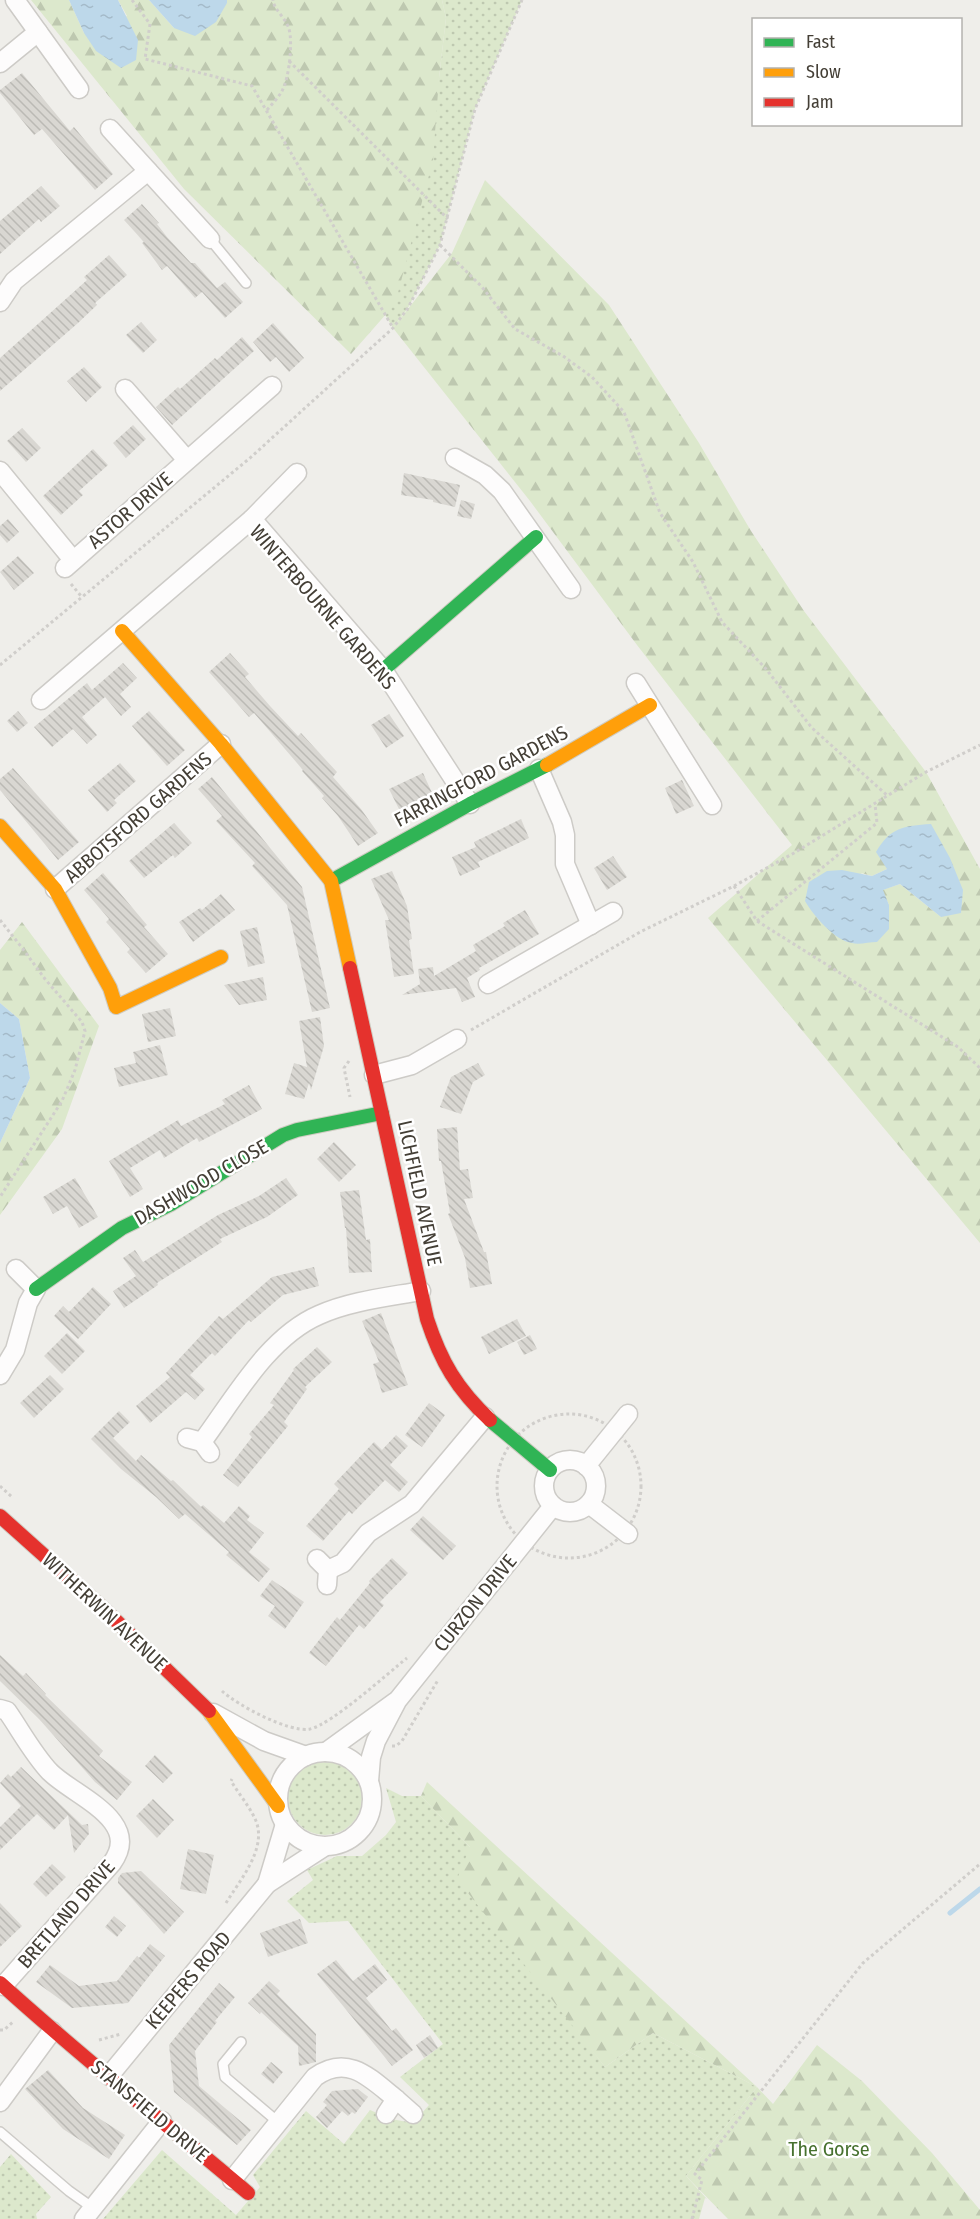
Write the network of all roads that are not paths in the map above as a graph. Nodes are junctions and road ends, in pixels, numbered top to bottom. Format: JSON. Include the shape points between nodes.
{"nodes":[{"id":1,"x":15,"y":0,"type":"edge"},
{"id":2,"x":38,"y":32,"type":"junction"},
{"id":3,"x":0,"y":63,"type":"edge"},
{"id":4,"x":79,"y":90,"type":"dead end"},
{"id":5,"x":110,"y":129,"type":"dead end"},
{"id":6,"x":148,"y":171,"type":"junction"},
{"id":7,"x":210,"y":239,"type":"joint"},
{"id":8,"x":246,"y":283,"type":"dead end"},
{"id":9,"x":0,"y":302,"type":"edge"},
{"id":10,"x":272,"y":386,"type":"dead end"},
{"id":11,"x":125,"y":389,"type":"dead end"},
{"id":12,"x":455,"y":458,"type":"dead end"},
{"id":13,"x":187,"y":460,"type":"junction"},
{"id":14,"x":0,"y":471,"type":"edge"},
{"id":15,"x":297,"y":473,"type":"dead end"},
{"id":16,"x":252,"y":519,"type":"junction"},
{"id":17,"x":536,"y":537,"type":"junction"},
{"id":18,"x":571,"y":590,"type":"dead end"},
{"id":19,"x":122,"y":631,"type":"junction"},
{"id":20,"x":383,"y":670,"type":"junction"},
{"id":21,"x":636,"y":683,"type":"dead end"},
{"id":22,"x":41,"y":700,"type":"dead end"},
{"id":23,"x":650,"y":705,"type":"junction"},
{"id":24,"x":221,"y":744,"type":"junction"},
{"id":25,"x":539,"y":769,"type":"junction"},
{"id":26,"x":470,"y":804,"type":"junction"},
{"id":27,"x":712,"y":805,"type":"dead end"},
{"id":28,"x":0,"y":826,"type":"edge"},
{"id":29,"x":331,"y":881,"type":"junction"},
{"id":30,"x":55,"y":889,"type":"junction"},
{"id":31,"x":613,"y":912,"type":"dead end"},
{"id":32,"x":591,"y":925,"type":"junction"},
{"id":33,"x":221,"y":957,"type":"dead end"},
{"id":34,"x":488,"y":984,"type":"dead end"},
{"id":35,"x":457,"y":1039,"type":"road end"},
{"id":36,"x":374,"y":1075,"type":"junction"},
{"id":37,"x":382,"y":1113,"type":"junction"},
{"id":38,"x":16,"y":1269,"type":"dead end"},
{"id":39,"x":36,"y":1289,"type":"junction"},
{"id":40,"x":421,"y":1291,"type":"junction"},
{"id":41,"x":0,"y":1376,"type":"edge"},
{"id":42,"x":628,"y":1414,"type":"dead end"},
{"id":43,"x":485,"y":1417,"type":"junction"},
{"id":44,"x":200,"y":1444,"type":"dead end"},
{"id":45,"x":586,"y":1466,"type":"junction"},
{"id":46,"x":549,"y":1470,"type":"junction"},
{"id":47,"x":589,"y":1504,"type":"junction"},
{"id":48,"x":553,"y":1506,"type":"junction"},
{"id":49,"x":0,"y":1516,"type":"edge"},
{"id":50,"x":625,"y":1532,"type":"road end"},
{"id":51,"x":324,"y":1571,"type":"dead end"},
{"id":52,"x":397,"y":1701,"type":"junction"},
{"id":53,"x":0,"y":1709,"type":"edge"},
{"id":54,"x":209,"y":1711,"type":"junction"},
{"id":55,"x":326,"y":1752,"type":"junction"},
{"id":56,"x":306,"y":1756,"type":"junction"},
{"id":57,"x":369,"y":1781,"type":"junction"},
{"id":58,"x":278,"y":1806,"type":"junction"},
{"id":59,"x":285,"y":1824,"type":"junction"},
{"id":60,"x":324,"y":1847,"type":"junction"},
{"id":61,"x":267,"y":1884,"type":"junction"},
{"id":62,"x":1,"y":1984,"type":"edge"},
{"id":63,"x":52,"y":2031,"type":"junction"},
{"id":64,"x":241,"y":2042,"type":"dead end"},
{"id":65,"x":108,"y":2076,"type":"junction"},
{"id":66,"x":0,"y":2102,"type":"edge"},
{"id":67,"x":413,"y":2114,"type":"dead end"},
{"id":68,"x":162,"y":2121,"type":"junction"},
{"id":69,"x":278,"y":2122,"type":"junction"},
{"id":70,"x":0,"y":2132,"type":"edge"},
{"id":71,"x":232,"y":2180,"type":"junction"},
{"id":72,"x":248,"y":2193,"type":"dead end"},
{"id":73,"x":88,"y":2213,"type":"edge"}],
"edges":[{"from":1,"to":2,"type":"street"},
{"from":2,"to":3,"type":"street"},
{"from":2,"to":4,"type":"street"},
{"from":5,"to":6,"type":"street"},
{"from":6,"to":7,"type":"street"},
{"from":6,"to":9,"type":"street","via":[[14,281]]},
{"from":7,"to":8,"type":"lane"},
{"from":10,"to":13,"type":"street","name":"ASTOR DRIVE"},
{"from":11,"to":13,"type":"street","name":"ASTOR DRIVE"},
{"from":12,"to":17,"type":"street","via":[[485,475],[502,491]]},
{"from":13,"to":14,"type":"street","name":"ASTOR DRIVE","via":[[69,564]]},
{"from":15,"to":16,"type":"street"},
{"from":16,"to":19,"type":"street","name":"WINTERBOURNE GARDENS"},
{"from":16,"to":20,"type":"street","name":"WINTERBOURNE GARDENS"},
{"from":17,"to":18,"type":"street"},
{"from":17,"to":20,"type":"street"},
{"from":19,"to":22,"type":"street","name":"WINTERBOURNE GARDENS"},
{"from":19,"to":24,"type":"street"},
{"from":20,"to":26,"type":"street","name":"WINTERBOURNE GARDENS"},
{"from":21,"to":23,"type":"street"},
{"from":23,"to":25,"type":"street","name":"FARRINGFORD GARDENS"},
{"from":23,"to":27,"type":"street"},
{"from":24,"to":29,"type":"street"},
{"from":24,"to":30,"type":"street","name":"ABBOTSFORD GARDENS"},
{"from":25,"to":26,"type":"street","name":"FARRINGFORD GARDENS"},
{"from":25,"to":32,"type":"street","via":[[562,822],[564,864]]},
{"from":26,"to":29,"type":"street","name":"FARRINGFORD GARDENS"},
{"from":28,"to":30,"type":"street","name":"ABBOTSFORD GARDENS"},
{"from":29,"to":36,"type":"street","name":"LICHFIELD AVENUE"},
{"from":30,"to":33,"type":"street","name":"ABBOTSFORD GARDENS","via":[[110,988],[116,1007]]},
{"from":31,"to":32,"type":"street"},
{"from":32,"to":34,"type":"street"},
{"from":35,"to":36,"type":"street","via":[[412,1065]]},
{"from":36,"to":37,"type":"street","name":"LICHFIELD AVENUE"},
{"from":37,"to":39,"type":"street","name":"DASHWOOD CLOSE","via":[[283,1135],[171,1204],[122,1228]]},
{"from":37,"to":40,"type":"street","name":"LICHFIELD AVENUE"},
{"from":38,"to":39,"type":"street"},
{"from":39,"to":41,"type":"street","via":[[28,1303],[15,1350]]},
{"from":40,"to":43,"type":"street","name":"LICHFIELD AVENUE","via":[[436,1351],[453,1382]]},
{"from":40,"to":44,"type":"street","via":[[334,1309],[298,1326],[280,1340]]},
{"from":42,"to":45,"type":"street"},
{"from":43,"to":46,"type":"street","name":"LICHFIELD AVENUE"},
{"from":43,"to":51,"type":"street","via":[[412,1504],[368,1533],[343,1563]]},
{"from":45,"to":46,"type":"street","via":[[571,1460]]},
{"from":45,"to":47,"type":"street","via":[[596,1488]]},
{"from":46,"to":48,"type":"street","via":[[544,1485]]},
{"from":47,"to":48,"type":"street","via":[[567,1512]]},
{"from":47,"to":50,"type":"street"},
{"from":48,"to":52,"type":"street","name":"CURZON DRIVE"},
{"from":49,"to":54,"type":"street","name":"WITHERWIN AVENUE"},
{"from":52,"to":55,"type":"street"},
{"from":52,"to":57,"type":"street","via":[[376,1741]]},
{"from":53,"to":62,"type":"street","name":"BRETLAND DRIVE","via":[[7,1711],[49,1770],[67,1787],[102,1809],[121,1842],[112,1863]]},
{"from":54,"to":56,"type":"street","name":"WITHERWIN AVENUE","via":[[264,1741]]},
{"from":54,"to":58,"type":"street","name":"WITHERWIN AVENUE"},
{"from":55,"to":56,"type":"street"},
{"from":55,"to":57,"type":"street","via":[[352,1760]]},
{"from":56,"to":58,"type":"street","via":[[284,1776]]},
{"from":57,"to":60,"type":"street","via":[[373,1797],[364,1826],[353,1838]]},
{"from":58,"to":59,"type":"street"},
{"from":59,"to":60,"type":"street","via":[[308,1844]]},
{"from":59,"to":61,"type":"street"},
{"from":60,"to":61,"type":"street"},
{"from":61,"to":65,"type":"street","name":"KEEPERS ROAD"},
{"from":62,"to":63,"type":"street","name":"STANSFIELD DRIVE"},
{"from":63,"to":65,"type":"street","name":"STANSFIELD DRIVE"},
{"from":63,"to":66,"type":"street"},
{"from":64,"to":69,"type":"lane","via":[[223,2064],[225,2078]]},
{"from":65,"to":68,"type":"street","name":"STANSFIELD DRIVE"},
{"from":67,"to":69,"type":"street","via":[[391,2107],[362,2073],[352,2068],[332,2069],[315,2077]]},
{"from":68,"to":71,"type":"street","name":"STANSFIELD DRIVE"},
{"from":68,"to":73,"type":"street"},
{"from":69,"to":71,"type":"street"},
{"from":70,"to":73,"type":"lane","via":[[69,2191]]},
{"from":71,"to":72,"type":"street","name":"STANSFIELD DRIVE"}]}
